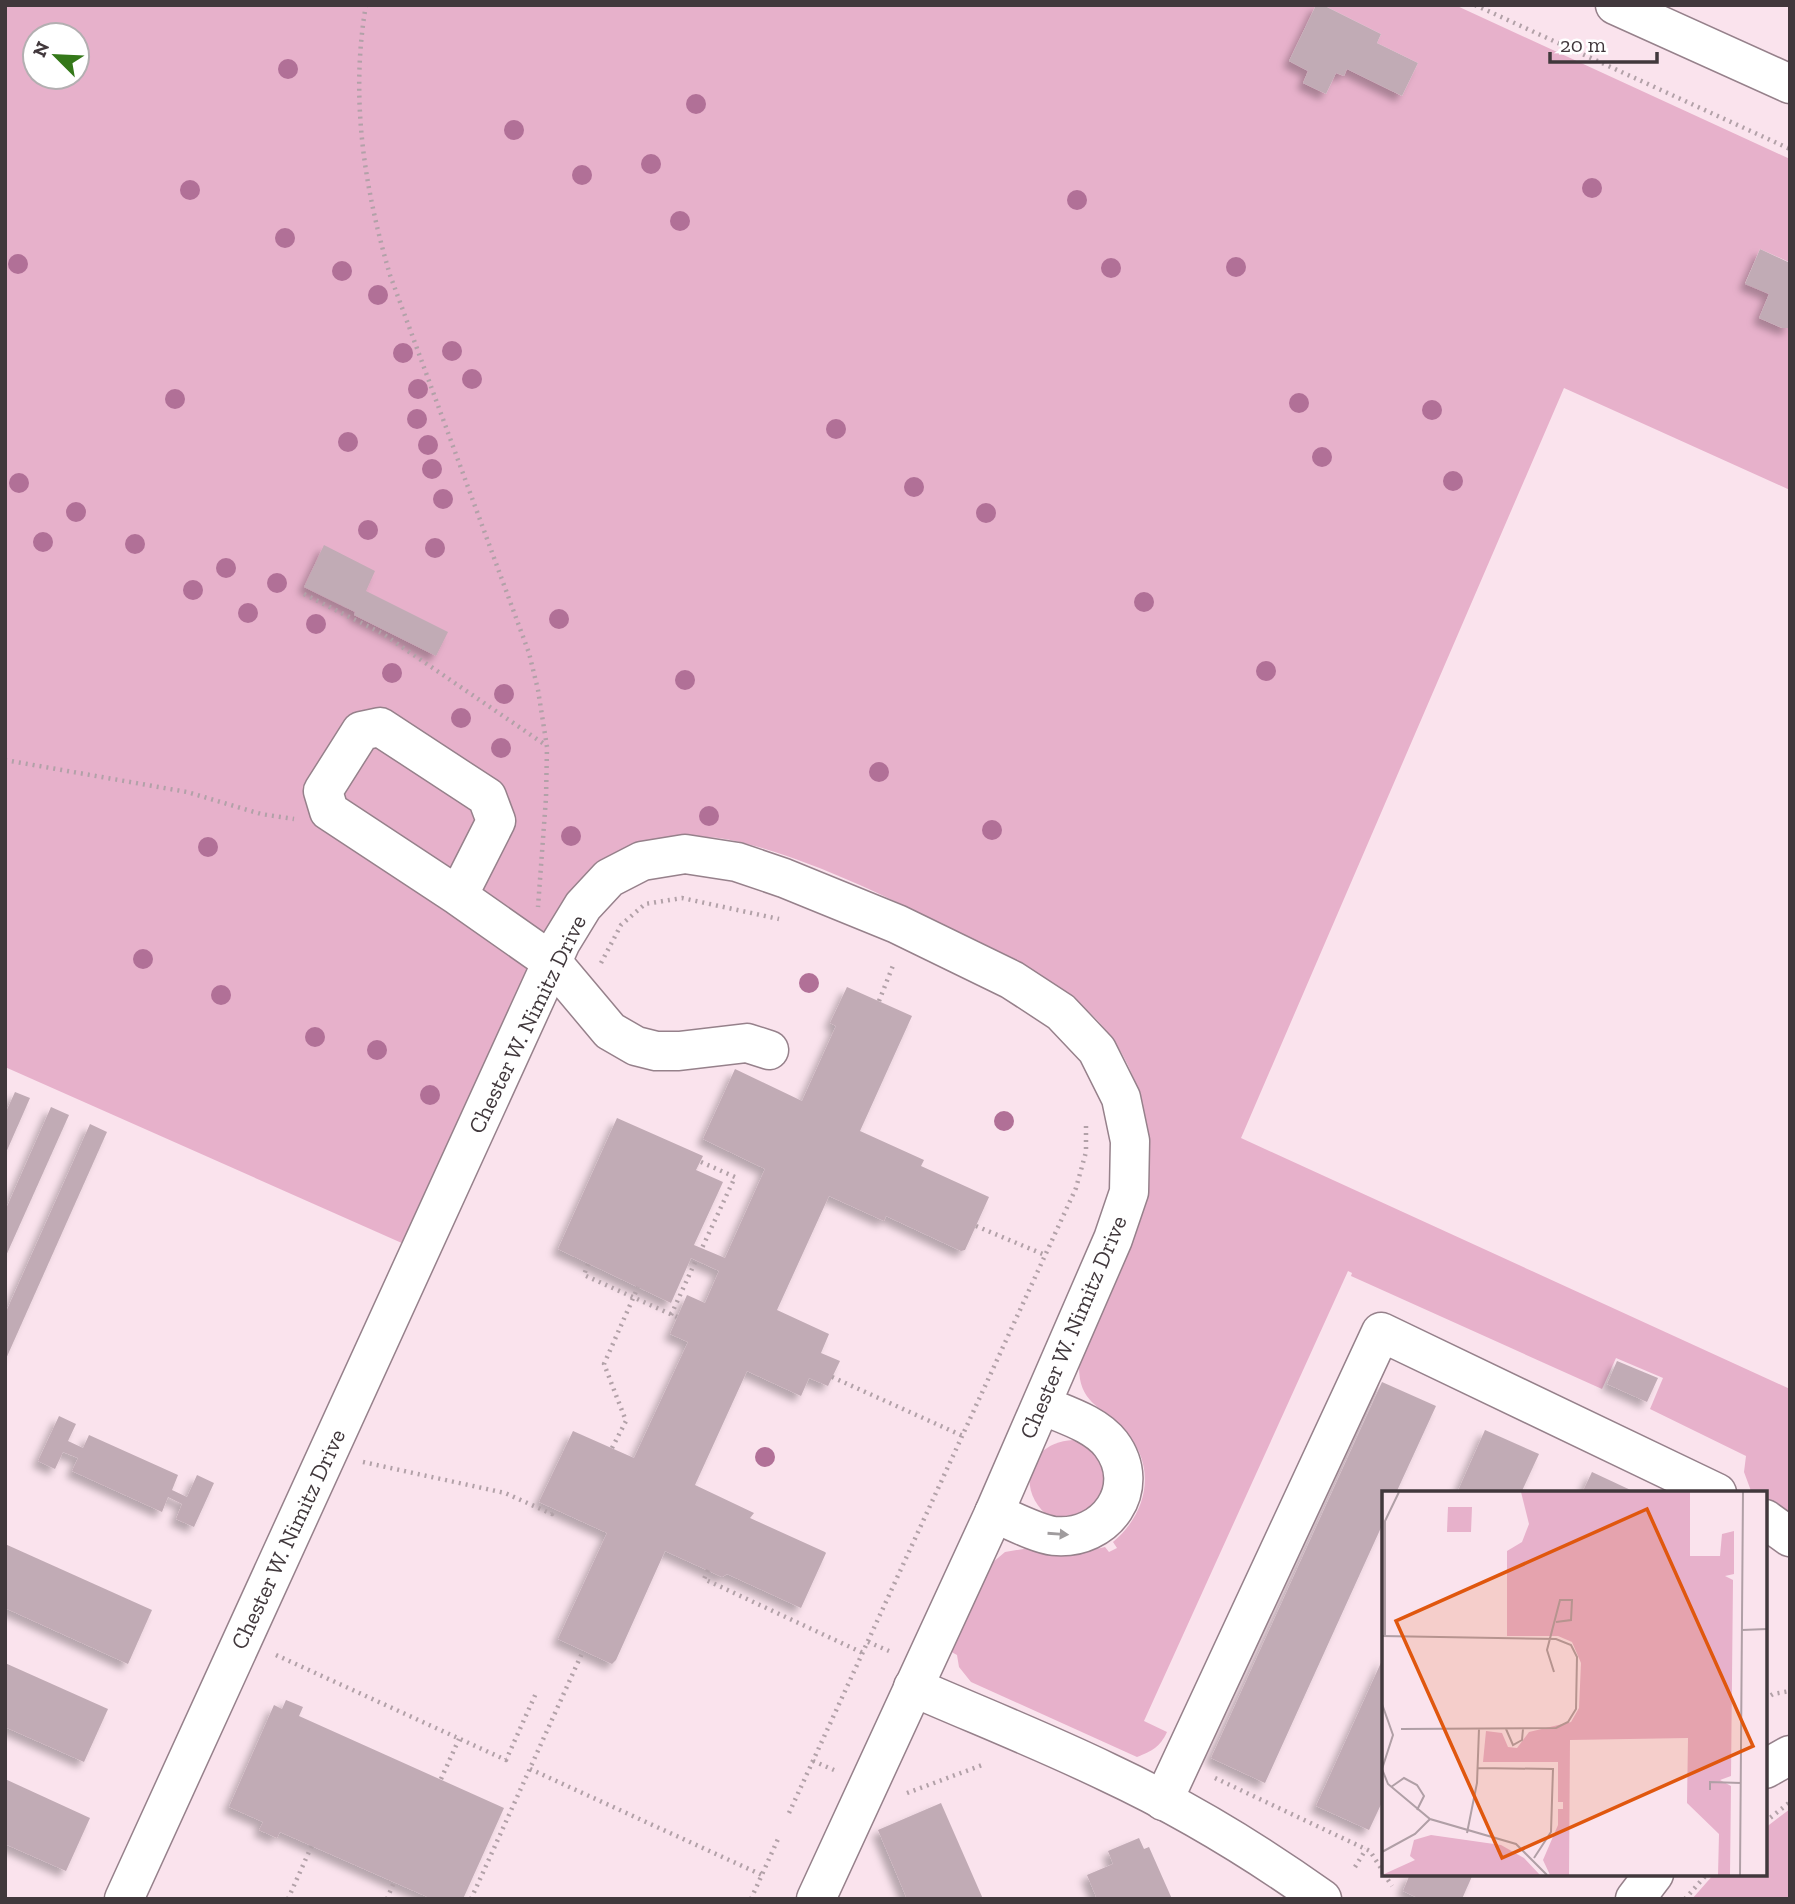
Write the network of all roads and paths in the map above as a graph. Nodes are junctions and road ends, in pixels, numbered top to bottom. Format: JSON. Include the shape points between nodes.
{"nodes":[{"id":1,"x":366,"y":5,"type":"edge"},
{"id":2,"x":1475,"y":5,"type":"edge"},
{"id":3,"x":1615,"y":5,"type":"edge"},
{"id":4,"x":1790,"y":84,"type":"edge"},
{"id":5,"x":1790,"y":149,"type":"edge"},
{"id":6,"x":304,"y":594,"type":"dead end"},
{"id":7,"x":547,"y":747,"type":"junction"},
{"id":8,"x":5,"y":760,"type":"edge"},
{"id":9,"x":329,"y":811,"type":"junction"},
{"id":10,"x":458,"y":896,"type":"junction"},
{"id":11,"x":782,"y":920,"type":"dead end"},
{"id":12,"x":557,"y":952,"type":"junction"},
{"id":13,"x":886,"y":955,"type":"dead end"},
{"id":14,"x":598,"y":969,"type":"dead end"},
{"id":15,"x":879,"y":1001,"type":"dead end"},
{"id":16,"x":769,"y":1051,"type":"dead end"},
{"id":17,"x":1086,"y":1121,"type":"dead end"},
{"id":18,"x":701,"y":1162,"type":"dead end"},
{"id":19,"x":976,"y":1226,"type":"dead end"},
{"id":20,"x":702,"y":1248,"type":"dead end"},
{"id":21,"x":1045,"y":1255,"type":"junction"},
{"id":22,"x":696,"y":1260,"type":"dead end"},
{"id":23,"x":588,"y":1264,"type":"dead end"},
{"id":24,"x":638,"y":1287,"type":"dead end"},
{"id":25,"x":633,"y":1297,"type":"junction"},
{"id":26,"x":832,"y":1377,"type":"dead end"},
{"id":27,"x":1042,"y":1405,"type":"junction"},
{"id":28,"x":963,"y":1436,"type":"junction"},
{"id":29,"x":612,"y":1448,"type":"dead end"},
{"id":30,"x":362,"y":1462,"type":"dead end"},
{"id":31,"x":1713,"y":1491,"type":"edge"},
{"id":32,"x":554,"y":1509,"type":"dead end"},
{"id":33,"x":994,"y":1513,"type":"junction"},
{"id":34,"x":1767,"y":1520,"type":"edge"},
{"id":35,"x":1790,"y":1537,"type":"edge"},
{"id":36,"x":708,"y":1570,"type":"dead end"},
{"id":37,"x":583,"y":1651,"type":"dead end"},
{"id":38,"x":863,"y":1653,"type":"junction"},
{"id":39,"x":274,"y":1654,"type":"dead end"},
{"id":40,"x":913,"y":1687,"type":"junction"},
{"id":41,"x":537,"y":1691,"type":"dead end"},
{"id":42,"x":1790,"y":1691,"type":"edge"},
{"id":43,"x":1767,"y":1698,"type":"edge"},
{"id":44,"x":459,"y":1738,"type":"junction"},
{"id":45,"x":1790,"y":1755,"type":"edge"},
{"id":46,"x":1767,"y":1768,"type":"edge"},
{"id":47,"x":530,"y":1769,"type":"junction"},
{"id":48,"x":1208,"y":1774,"type":"dead end"},
{"id":49,"x":441,"y":1779,"type":"dead end"},
{"id":50,"x":1163,"y":1801,"type":"junction"},
{"id":51,"x":1790,"y":1802,"type":"edge"},
{"id":52,"x":789,"y":1813,"type":"dead end"},
{"id":53,"x":1767,"y":1820,"type":"edge"},
{"id":54,"x":778,"y":1839,"type":"dead end"},
{"id":55,"x":312,"y":1845,"type":"dead end"},
{"id":56,"x":1366,"y":1849,"type":"junction"},
{"id":57,"x":1355,"y":1867,"type":"dead end"},
{"id":58,"x":1382,"y":1871,"type":"edge"},
{"id":59,"x":762,"y":1875,"type":"junction"},
{"id":60,"x":1385,"y":1876,"type":"edge"},
{"id":61,"x":1652,"y":1876,"type":"edge"},
{"id":62,"x":1705,"y":1876,"type":"edge"},
{"id":63,"x":394,"y":1882,"type":"dead end"},
{"id":64,"x":1392,"y":1886,"type":"dead end"},
{"id":65,"x":124,"y":1899,"type":"edge"},
{"id":66,"x":288,"y":1899,"type":"edge"},
{"id":67,"x":387,"y":1899,"type":"edge"},
{"id":68,"x":471,"y":1899,"type":"edge"},
{"id":69,"x":751,"y":1899,"type":"edge"},
{"id":70,"x":816,"y":1899,"type":"edge"},
{"id":71,"x":1322,"y":1899,"type":"edge"},
{"id":72,"x":1635,"y":1899,"type":"edge"},
{"id":73,"x":1685,"y":1899,"type":"edge"}],
"edges":[{"from":1,"to":7,"type":"path","via":[[358,89],[372,212],[390,275],[529,653]]},
{"from":2,"to":5,"type":"path"},
{"from":3,"to":4,"type":"street"},
{"from":6,"to":7,"type":"path","via":[[383,634]]},
{"from":7,"to":12,"type":"path","via":[[537,920]]},
{"from":8,"to":9,"type":"path","via":[[187,792],[290,820]]},
{"from":9,"to":10,"type":"street"},
{"from":9,"to":10,"type":"street","via":[[323,791],[361,731],[380,727],[487,797],[496,821]]},
{"from":10,"to":12,"type":"street"},
{"from":11,"to":14,"type":"path","via":[[682,898],[645,904],[621,925]]},
{"from":12,"to":16,"type":"street","via":[[610,1031],[636,1045],[679,1051],[747,1043]]},
{"from":12,"to":27,"type":"street","name":"Chester W. Nimitz Drive","via":[[583,906],[610,878],[642,861],[685,854],[737,862],[898,924],[1012,980],[1061,1012],[1097,1050],[1121,1098],[1130,1140],[1129,1192]]},
{"from":12,"to":65,"type":"street","name":"Chester W. Nimitz Drive"},
{"from":13,"to":15,"type":"path","via":[[896,959]]},
{"from":17,"to":21,"type":"path","via":[[1086,1152],[1076,1188]]},
{"from":18,"to":20,"type":"path","via":[[735,1177]]},
{"from":19,"to":21,"type":"path"},
{"from":21,"to":28,"type":"path"},
{"from":22,"to":25,"type":"path","via":[[674,1316]]},
{"from":23,"to":25,"type":"path","via":[[584,1275]]},
{"from":24,"to":25,"type":"path"},
{"from":25,"to":29,"type":"path","via":[[604,1364],[626,1421]]},
{"from":26,"to":28,"type":"path"},
{"from":27,"to":33,"type":"street","name":"Chester W. Nimitz Drive"},
{"from":33,"to":27,"type":"street","one_way":true,"via":[[1052,1536],[1078,1535],[1097,1528],[1112,1513],[1123,1487],[1121,1461],[1111,1443],[1098,1431]]},
{"from":28,"to":38,"type":"path"},
{"from":30,"to":32,"type":"path","via":[[505,1493],[552,1514]]},
{"from":31,"to":50,"type":"street","via":[[1381,1332]]},
{"from":33,"to":40,"type":"street","name":"Chester W. Nimitz Drive"},
{"from":34,"to":35,"type":"street"},
{"from":36,"to":38,"type":"path","via":[[704,1579]]},
{"from":37,"to":47,"type":"path"},
{"from":38,"to":52,"type":"path"},
{"from":39,"to":44,"type":"path"},
{"from":40,"to":50,"type":"street"},
{"from":40,"to":70,"type":"street","name":"Chester W. Nimitz Drive"},
{"from":41,"to":44,"type":"path","via":[[506,1760]]},
{"from":42,"to":43,"type":"path"},
{"from":44,"to":49,"type":"path"},
{"from":45,"to":46,"type":"street"},
{"from":47,"to":59,"type":"path"},
{"from":47,"to":68,"type":"path"},
{"from":48,"to":56,"type":"path"},
{"from":50,"to":71,"type":"street"},
{"from":51,"to":53,"type":"path"},
{"from":54,"to":59,"type":"path"},
{"from":55,"to":66,"type":"path"},
{"from":56,"to":57,"type":"path"},
{"from":56,"to":58,"type":"path"},
{"from":59,"to":69,"type":"path"},
{"from":60,"to":64,"type":"path"},
{"from":61,"to":72,"type":"street"},
{"from":62,"to":73,"type":"path"},
{"from":63,"to":67,"type":"path"}]}
